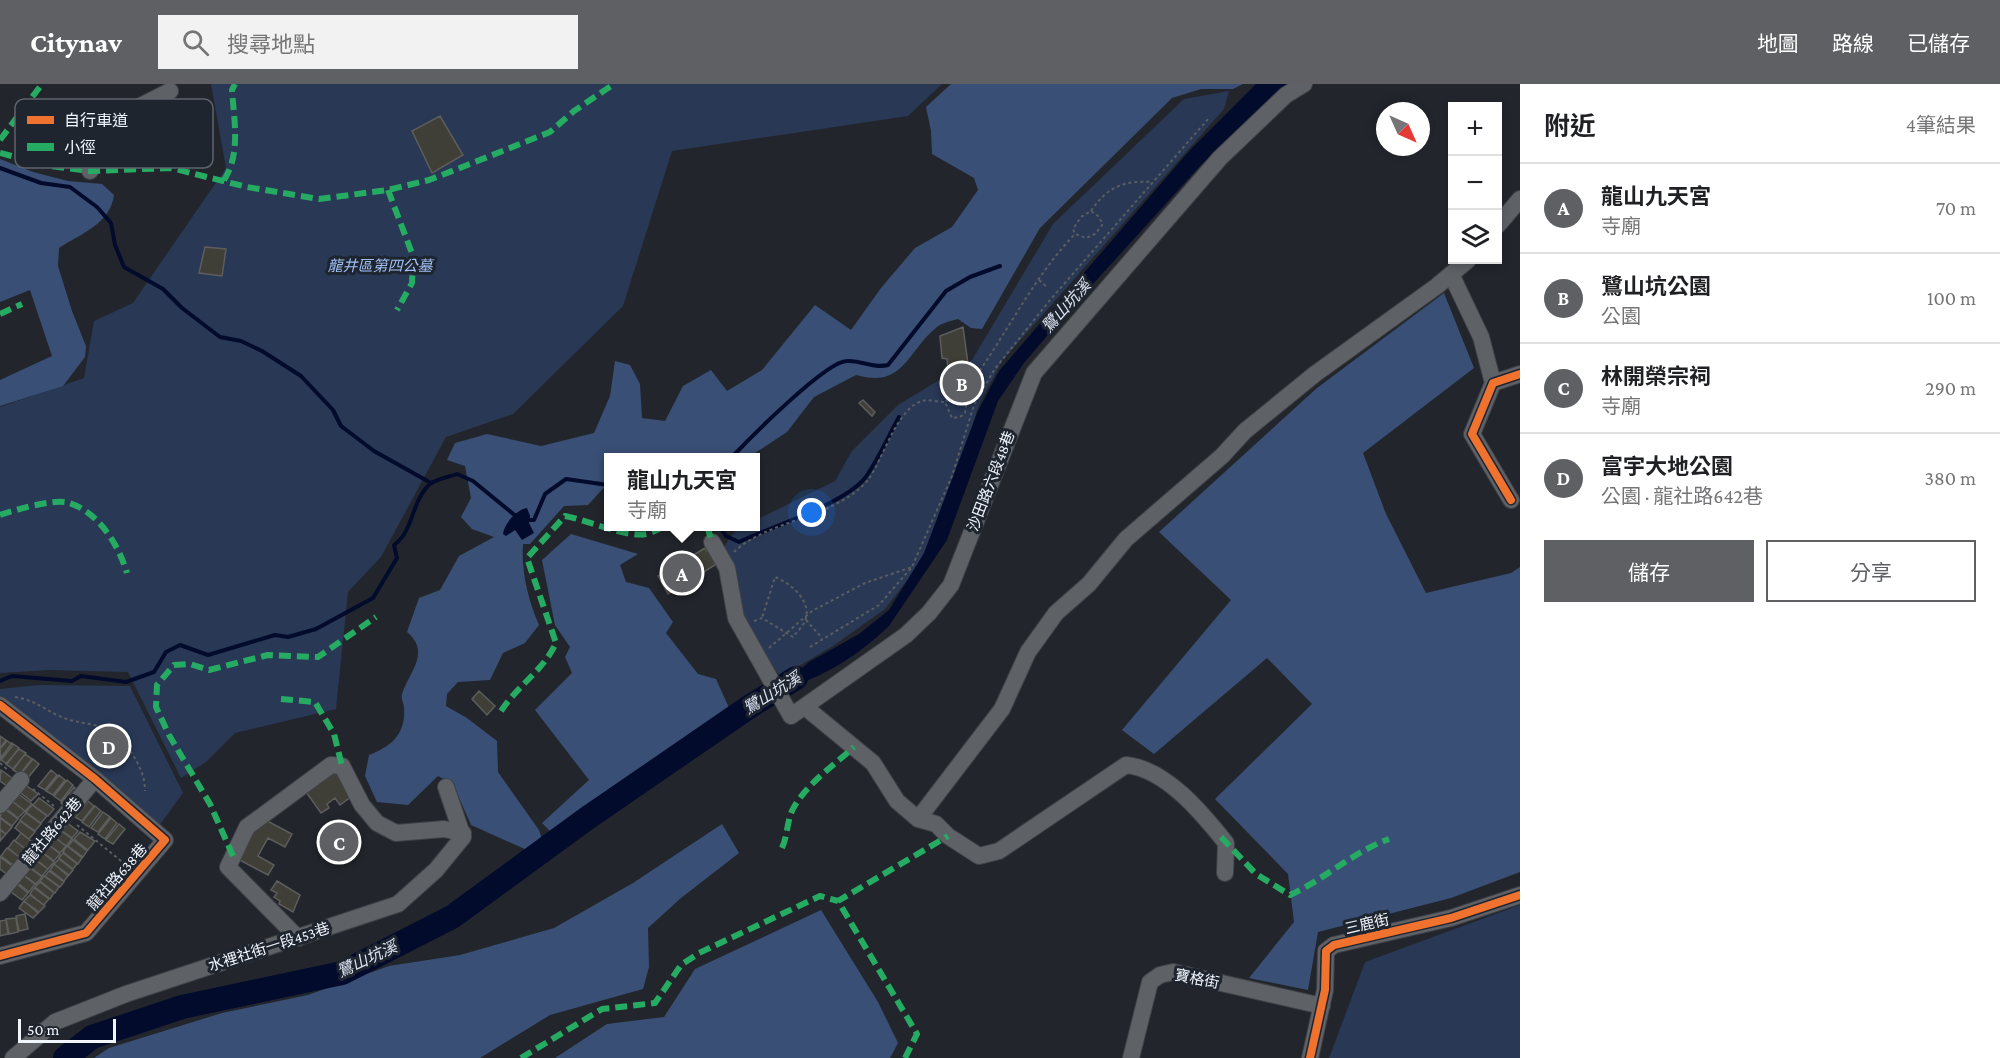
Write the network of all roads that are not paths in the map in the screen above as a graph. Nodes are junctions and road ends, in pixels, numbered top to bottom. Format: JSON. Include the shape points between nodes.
{"nodes":[{"id":1,"x":1304,"y":84,"type":"edge"},
{"id":2,"x":170,"y":91,"type":"dead end"},
{"id":3,"x":154,"y":99,"type":"edge"},
{"id":4,"x":91,"y":168,"type":"edge"},
{"id":5,"x":90,"y":171,"type":"dead end"},
{"id":6,"x":1520,"y":199,"type":"edge"},
{"id":7,"x":1502,"y":219,"type":"edge"},
{"id":8,"x":1463,"y":264,"type":"edge"},
{"id":9,"x":1451,"y":274,"type":"junction"},
{"id":10,"x":1520,"y":374,"type":"edge"},
{"id":11,"x":1493,"y":383,"type":"junction"},
{"id":12,"x":1511,"y":500,"type":"dead end"},
{"id":13,"x":712,"y":542,"type":"dead end"},
{"id":14,"x":5,"y":701,"type":"edge"},
{"id":15,"x":798,"y":711,"type":"junction"},
{"id":16,"x":95,"y":779,"type":"junction"},
{"id":17,"x":21,"y":780,"type":"road end"},
{"id":18,"x":446,"y":788,"type":"dead end"},
{"id":19,"x":0,"y":805,"type":"edge"},
{"id":20,"x":918,"y":819,"type":"junction"},
{"id":21,"x":463,"y":833,"type":"junction"},
{"id":22,"x":1224,"y":873,"type":"dead end"},
{"id":23,"x":0,"y":892,"type":"edge"},
{"id":24,"x":1520,"y":895,"type":"edge"},
{"id":25,"x":297,"y":938,"type":"junction"},
{"id":26,"x":0,"y":956,"type":"edge"},
{"id":27,"x":1322,"y":1006,"type":"junction"},
{"id":28,"x":13,"y":1058,"type":"edge"},
{"id":29,"x":1131,"y":1058,"type":"edge"},
{"id":30,"x":1310,"y":1058,"type":"edge"}],
"edges":[{"from":1,"to":15,"type":"street","name":"沙田路六段48巷","via":[[1286,95],[1220,158],[1034,373],[951,585],[906,635]]},
{"from":2,"to":3,"type":"street"},
{"from":4,"to":5,"type":"street"},
{"from":6,"to":7,"type":"street"},
{"from":8,"to":9,"type":"street"},
{"from":9,"to":11,"type":"street","via":[[1481,337]]},
{"from":9,"to":20,"type":"street","via":[[1268,412],[1126,539],[1089,584],[1056,613],[1028,652],[1002,709]]},
{"from":10,"to":11,"type":"street"},
{"from":11,"to":12,"type":"street","via":[[1472,434]]},
{"from":13,"to":15,"type":"street","via":[[723,562],[740,625],[767,673]]},
{"from":14,"to":16,"type":"street"},
{"from":15,"to":20,"type":"street","via":[[873,763],[897,801]]},
{"from":16,"to":23,"type":"street","name":"龍社路642巷"},
{"from":16,"to":26,"type":"street","name":"龍社路638巷","via":[[165,840],[86,933]]},
{"from":17,"to":19,"type":"street"},
{"from":18,"to":21,"type":"street"},
{"from":20,"to":22,"type":"street","via":[[936,824],[979,856],[999,851],[1126,765],[1142,766],[1198,808],[1226,843]]},
{"from":21,"to":25,"type":"street","name":"水裡社街一段453巷","via":[[436,870],[398,904]]},
{"from":21,"to":25,"type":"street","via":[[444,829],[396,834],[377,823],[362,806],[342,766],[332,765],[247,827],[228,867]]},
{"from":24,"to":27,"type":"street","name":"三鹿街","via":[[1451,918],[1334,945],[1326,951]]},
{"from":25,"to":28,"type":"street","name":"水裡社街一段453巷","via":[[126,994],[55,1022]]},
{"from":27,"to":29,"type":"street","name":"寶格街","via":[[1173,972],[1160,975],[1150,982]]},
{"from":27,"to":30,"type":"street","name":"三鹿街"}]}
